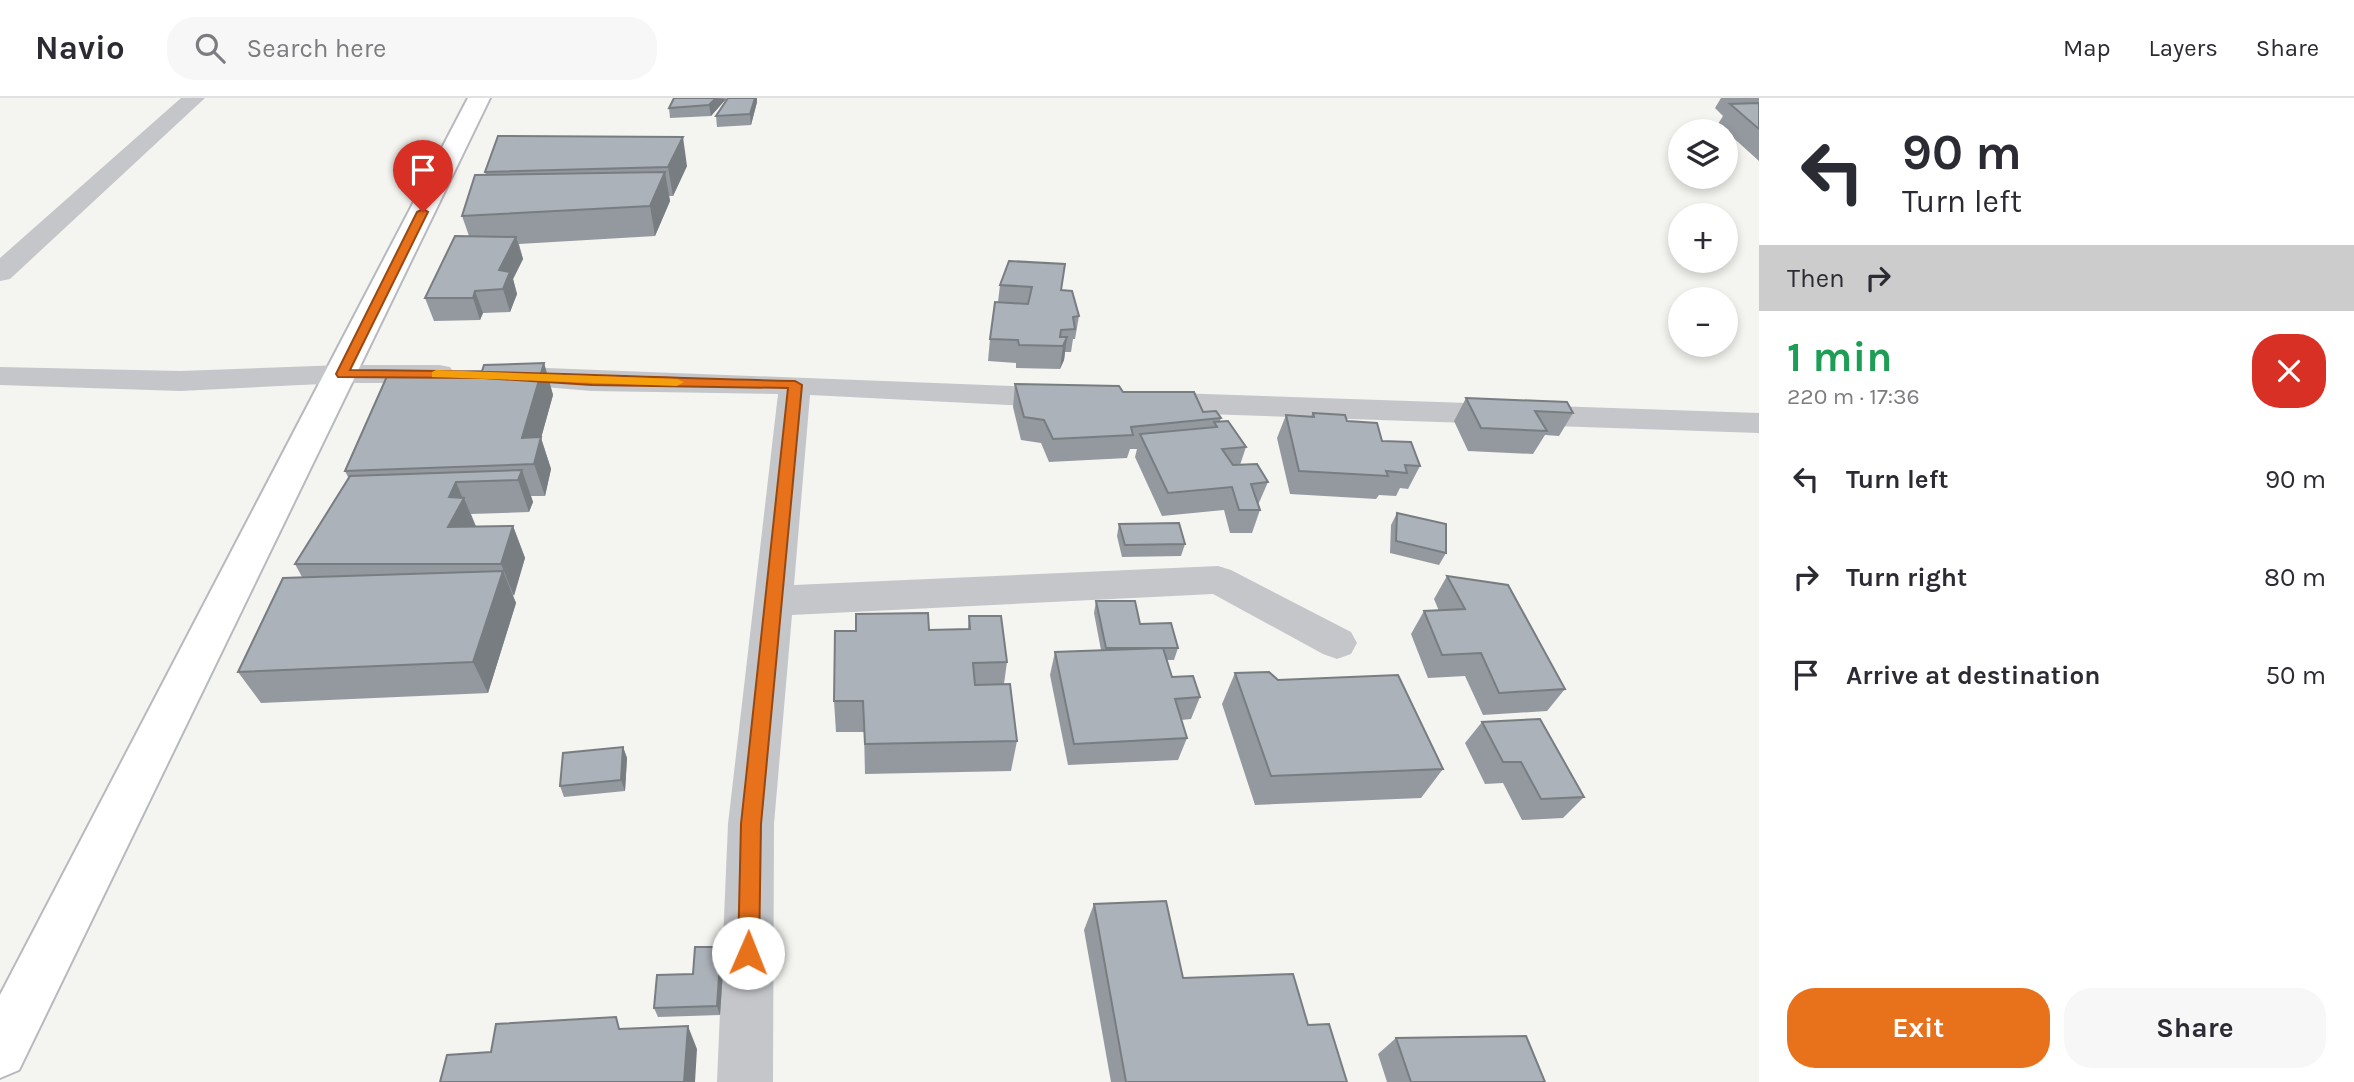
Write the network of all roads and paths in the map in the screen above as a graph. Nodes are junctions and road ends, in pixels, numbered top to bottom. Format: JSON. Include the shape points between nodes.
{"nodes":[{"id":1,"x":194,"y":98,"type":"edge"},
{"id":2,"x":479,"y":98,"type":"edge"},
{"id":3,"x":0,"y":273,"type":"edge"},
{"id":4,"x":342,"y":374,"type":"junction"},
{"id":5,"x":0,"y":376,"type":"edge"},
{"id":6,"x":795,"y":385,"type":"junction"},
{"id":7,"x":1759,"y":423,"type":"edge"},
{"id":8,"x":773,"y":601,"type":"junction"},
{"id":9,"x":1337,"y":643,"type":"dead end"},
{"id":10,"x":0,"y":1051,"type":"edge"},
{"id":11,"x":746,"y":1082,"type":"edge"}],
"edges":[{"from":1,"to":3,"type":"street"},
{"from":2,"to":4,"type":"main road"},
{"from":4,"to":5,"type":"street","via":[[180,381]]},
{"from":4,"to":6,"type":"street"},
{"from":4,"to":10,"type":"main road"},
{"from":6,"to":7,"type":"street"},
{"from":6,"to":8,"type":"street"},
{"from":8,"to":9,"type":"street","via":[[1219,580]]},
{"from":8,"to":11,"type":"street","via":[[751,824]]}]}
